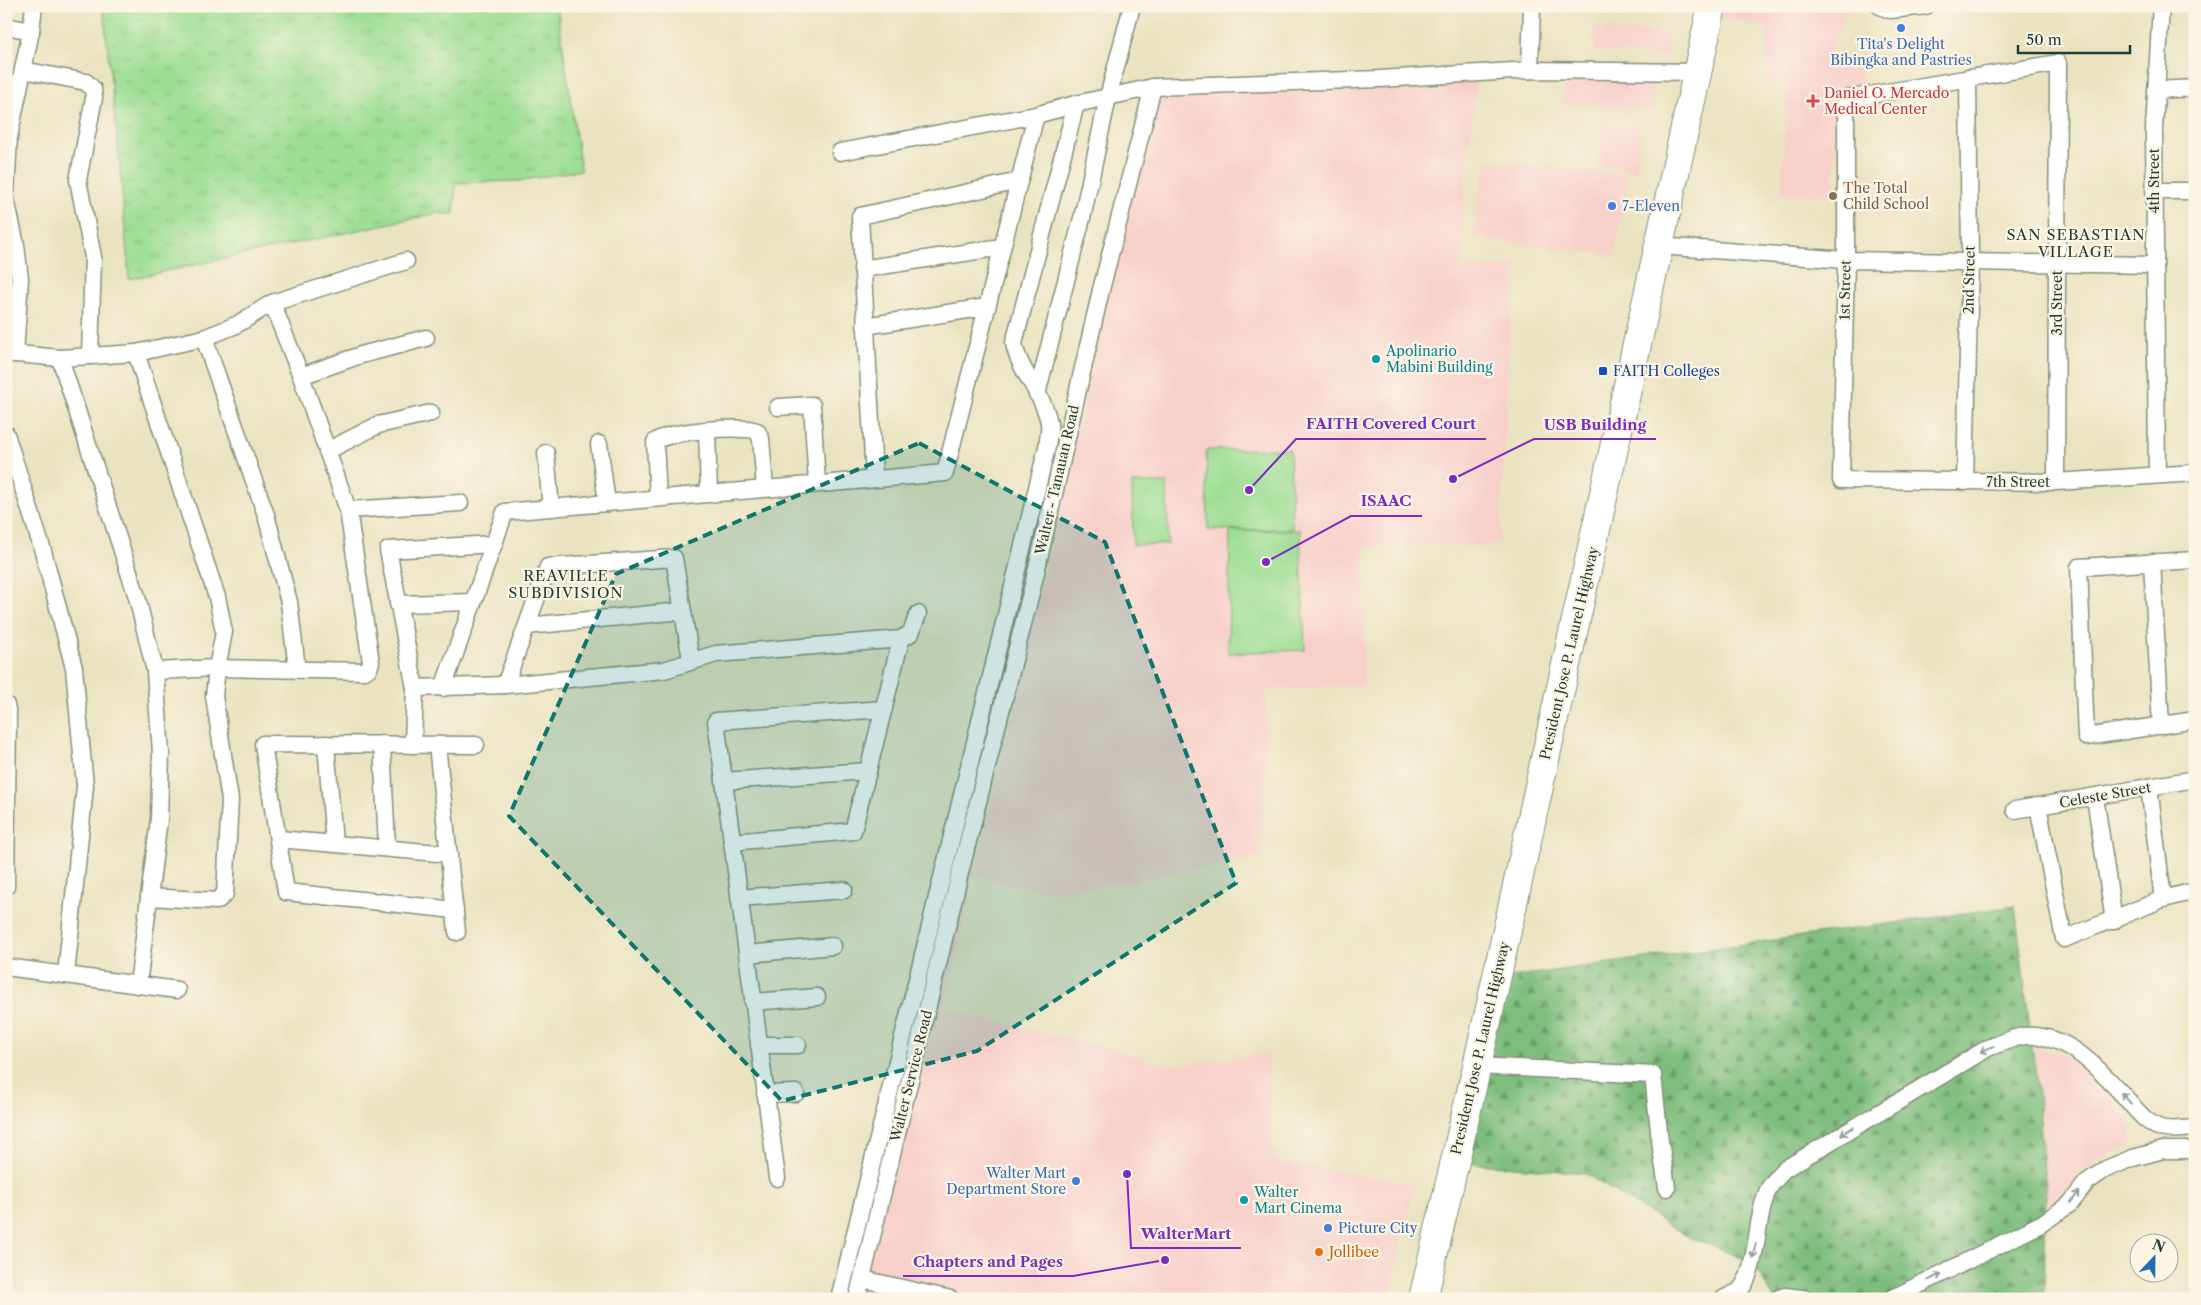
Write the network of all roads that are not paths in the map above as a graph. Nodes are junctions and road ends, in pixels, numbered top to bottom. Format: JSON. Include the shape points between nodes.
{"nodes":[{"id":1,"x":34,"y":6,"type":"edge"},
{"id":2,"x":1132,"y":6,"type":"edge"},
{"id":3,"x":1532,"y":6,"type":"edge"},
{"id":4,"x":1712,"y":6,"type":"edge"},
{"id":5,"x":1880,"y":6,"type":"edge"},
{"id":6,"x":1926,"y":6,"type":"edge"},
{"id":7,"x":2161,"y":6,"type":"edge"},
{"id":8,"x":6,"y":26,"type":"edge"},
{"id":9,"x":30,"y":30,"type":"junction"},
{"id":10,"x":23,"y":70,"type":"junction"},
{"id":11,"x":1530,"y":70,"type":"junction"},
{"id":12,"x":1698,"y":72,"type":"junction"},
{"id":13,"x":1968,"y":78,"type":"junction"},
{"id":14,"x":1153,"y":87,"type":"junction"},
{"id":15,"x":2195,"y":88,"type":"edge"},
{"id":16,"x":2156,"y":90,"type":"junction"},
{"id":17,"x":1108,"y":97,"type":"junction"},
{"id":18,"x":1076,"y":104,"type":"junction"},
{"id":19,"x":1036,"y":115,"type":"junction"},
{"id":20,"x":840,"y":152,"type":"dead end"},
{"id":21,"x":1019,"y":181,"type":"junction"},
{"id":22,"x":2154,"y":191,"type":"junction"},
{"id":23,"x":2195,"y":191,"type":"edge"},
{"id":24,"x":6,"y":192,"type":"edge"},
{"id":25,"x":6,"y":199,"type":"edge"},
{"id":26,"x":1660,"y":246,"type":"junction"},
{"id":27,"x":1002,"y":247,"type":"junction"},
{"id":28,"x":406,"y":260,"type":"dead end"},
{"id":29,"x":1846,"y":260,"type":"junction"},
{"id":30,"x":1970,"y":261,"type":"junction"},
{"id":31,"x":2057,"y":263,"type":"junction"},
{"id":32,"x":2154,"y":265,"type":"junction"},
{"id":33,"x":862,"y":269,"type":"junction"},
{"id":34,"x":272,"y":303,"type":"junction"},
{"id":35,"x":987,"y":307,"type":"junction"},
{"id":36,"x":865,"y":326,"type":"junction"},
{"id":37,"x":204,"y":338,"type":"junction"},
{"id":38,"x":426,"y":338,"type":"dead end"},
{"id":39,"x":11,"y":354,"type":"edge"},
{"id":40,"x":136,"y":354,"type":"junction"},
{"id":41,"x":90,"y":356,"type":"junction"},
{"id":42,"x":60,"y":358,"type":"junction"},
{"id":43,"x":301,"y":376,"type":"junction"},
{"id":44,"x":1037,"y":394,"type":"junction"},
{"id":45,"x":778,"y":407,"type":"dead end"},
{"id":46,"x":431,"y":413,"type":"dead end"},
{"id":47,"x":707,"y":431,"type":"junction"},
{"id":48,"x":6,"y":434,"type":"edge"},
{"id":49,"x":599,"y":444,"type":"dead end"},
{"id":50,"x":326,"y":451,"type":"junction"},
{"id":51,"x":546,"y":452,"type":"dead end"},
{"id":52,"x":2195,"y":473,"type":"edge"},
{"id":53,"x":2157,"y":475,"type":"junction"},
{"id":54,"x":874,"y":478,"type":"junction"},
{"id":55,"x":1841,"y":480,"type":"joint"},
{"id":56,"x":1965,"y":482,"type":"junction"},
{"id":57,"x":2056,"y":482,"type":"junction"},
{"id":58,"x":817,"y":483,"type":"junction"},
{"id":59,"x":765,"y":488,"type":"junction"},
{"id":60,"x":709,"y":493,"type":"junction"},
{"id":61,"x":658,"y":498,"type":"junction"},
{"id":62,"x":607,"y":502,"type":"junction"},
{"id":63,"x":460,"y":503,"type":"dead end"},
{"id":64,"x":551,"y":508,"type":"junction"},
{"id":65,"x":348,"y":510,"type":"junction"},
{"id":66,"x":494,"y":544,"type":"junction"},
{"id":67,"x":2195,"y":560,"type":"edge"},
{"id":68,"x":2152,"y":562,"type":"junction"},
{"id":69,"x":473,"y":602,"type":"junction"},
{"id":70,"x":398,"y":604,"type":"junction"},
{"id":71,"x":682,"y":611,"type":"junction"},
{"id":72,"x":918,"y":614,"type":"dead end"},
{"id":73,"x":527,"y":626,"type":"junction"},
{"id":74,"x":901,"y":640,"type":"junction"},
{"id":75,"x":691,"y":660,"type":"junction"},
{"id":76,"x":217,"y":668,"type":"junction"},
{"id":77,"x":297,"y":669,"type":"junction"},
{"id":78,"x":154,"y":672,"type":"junction"},
{"id":79,"x":505,"y":685,"type":"junction"},
{"id":80,"x":415,"y":688,"type":"junction"},
{"id":81,"x":443,"y":688,"type":"junction"},
{"id":82,"x":6,"y":705,"type":"edge"},
{"id":83,"x":884,"y":709,"type":"junction"},
{"id":84,"x":2195,"y":720,"type":"edge"},
{"id":85,"x":2160,"y":726,"type":"junction"},
{"id":86,"x":326,"y":744,"type":"junction"},
{"id":87,"x":382,"y":744,"type":"junction"},
{"id":88,"x":413,"y":745,"type":"junction"},
{"id":89,"x":437,"y":745,"type":"junction"},
{"id":90,"x":476,"y":745,"type":"dead end"},
{"id":91,"x":868,"y":771,"type":"junction"},
{"id":92,"x":2195,"y":779,"type":"edge"},
{"id":93,"x":724,"y":781,"type":"junction"},
{"id":94,"x":2149,"y":787,"type":"junction"},
{"id":95,"x":2095,"y":796,"type":"junction"},
{"id":96,"x":2038,"y":806,"type":"junction"},
{"id":97,"x":2014,"y":810,"type":"dead end"},
{"id":98,"x":278,"y":839,"type":"junction"},
{"id":99,"x":732,"y":842,"type":"junction"},
{"id":100,"x":334,"y":843,"type":"junction"},
{"id":101,"x":387,"y":848,"type":"junction"},
{"id":102,"x":449,"y":854,"type":"junction"},
{"id":103,"x":960,"y":873,"type":"joint"},
{"id":104,"x":6,"y":887,"type":"edge"},
{"id":105,"x":844,"y":890,"type":"dead end"},
{"id":106,"x":2195,"y":891,"type":"edge"},
{"id":107,"x":149,"y":897,"type":"junction"},
{"id":108,"x":739,"y":898,"type":"junction"},
{"id":109,"x":2163,"y":900,"type":"junction"},
{"id":110,"x":454,"y":910,"type":"junction"},
{"id":111,"x":2114,"y":921,"type":"junction"},
{"id":112,"x":457,"y":932,"type":"dead end"},
{"id":113,"x":833,"y":946,"type":"dead end"},
{"id":114,"x":747,"y":954,"type":"junction"},
{"id":115,"x":6,"y":967,"type":"edge"},
{"id":116,"x":66,"y":975,"type":"junction"},
{"id":117,"x":138,"y":985,"type":"junction"},
{"id":118,"x":177,"y":990,"type":"dead end"},
{"id":119,"x":817,"y":997,"type":"dead end"},
{"id":120,"x":753,"y":1002,"type":"junction"},
{"id":121,"x":759,"y":1045,"type":"junction"},
{"id":122,"x":798,"y":1045,"type":"dead end"},
{"id":123,"x":1477,"y":1066,"type":"junction"},
{"id":124,"x":796,"y":1093,"type":"dead end"},
{"id":125,"x":765,"y":1094,"type":"junction"},
{"id":126,"x":2195,"y":1128,"type":"edge"},
{"id":127,"x":2162,"y":1129,"type":"junction"},
{"id":128,"x":2162,"y":1150,"type":"junction"},
{"id":129,"x":2195,"y":1150,"type":"edge"},
{"id":130,"x":776,"y":1178,"type":"dead end"},
{"id":131,"x":1667,"y":1188,"type":"dead end"},
{"id":132,"x":862,"y":1279,"type":"junction"},
{"id":133,"x":1741,"y":1295,"type":"edge"},
{"id":134,"x":839,"y":1299,"type":"edge"},
{"id":135,"x":857,"y":1299,"type":"edge"},
{"id":136,"x":951,"y":1299,"type":"edge"},
{"id":137,"x":1423,"y":1299,"type":"edge"},
{"id":138,"x":1723,"y":1299,"type":"edge"},
{"id":139,"x":1777,"y":1299,"type":"edge"},
{"id":140,"x":1808,"y":1299,"type":"edge"},
{"id":141,"x":1891,"y":1299,"type":"edge"}],
"edges":[{"from":1,"to":9,"type":"street"},
{"from":2,"to":17,"type":"street"},
{"from":3,"to":11,"type":"street"},
{"from":4,"to":12,"type":"highway","name":"President Jose P. Laurel Highway"},
{"from":5,"to":6,"type":"street","via":[[1890,10]]},
{"from":7,"to":16,"type":"street","name":"4th Street"},
{"from":8,"to":9,"type":"street"},
{"from":9,"to":10,"type":"street"},
{"from":10,"to":24,"type":"street","via":[[9,137]]},
{"from":10,"to":41,"type":"street","via":[[86,82],[93,90],[78,180],[93,257]]},
{"from":11,"to":12,"type":"street"},
{"from":11,"to":14,"type":"street","via":[[1386,79]]},
{"from":12,"to":26,"type":"highway","name":"President Jose P. Laurel Highway"},
{"from":13,"to":29,"type":"street","name":"1st Street","via":[[1846,99]]},
{"from":13,"to":30,"type":"street","name":"2nd Street"},
{"from":13,"to":31,"type":"street","name":"3rd Street","via":[[2058,63]]},
{"from":14,"to":17,"type":"street"},
{"from":14,"to":103,"type":"street","name":"Walter - Tanauan Road"},
{"from":15,"to":16,"type":"street"},
{"from":16,"to":22,"type":"street","name":"4th Street"},
{"from":17,"to":18,"type":"street"},
{"from":17,"to":44,"type":"street","via":[[1083,214]]},
{"from":18,"to":19,"type":"street"},
{"from":18,"to":44,"type":"street","via":[[1014,343],[1018,359]]},
{"from":19,"to":20,"type":"street"},
{"from":19,"to":21,"type":"street"},
{"from":21,"to":27,"type":"street"},
{"from":21,"to":33,"type":"street","via":[[860,216]]},
{"from":22,"to":23,"type":"street"},
{"from":22,"to":32,"type":"street","name":"4th Street"},
{"from":25,"to":39,"type":"street","via":[[20,279]]},
{"from":26,"to":29,"type":"street"},
{"from":26,"to":123,"type":"highway","name":"President Jose P. Laurel Highway"},
{"from":27,"to":33,"type":"street"},
{"from":27,"to":35,"type":"street"},
{"from":28,"to":34,"type":"street"},
{"from":29,"to":30,"type":"street"},
{"from":29,"to":55,"type":"street","name":"1st Street"},
{"from":30,"to":31,"type":"street"},
{"from":30,"to":56,"type":"street","name":"2nd Street"},
{"from":31,"to":32,"type":"street"},
{"from":31,"to":57,"type":"street","name":"3rd Street"},
{"from":32,"to":53,"type":"street","name":"4th Street"},
{"from":33,"to":36,"type":"street"},
{"from":34,"to":37,"type":"street","via":[[236,325]]},
{"from":34,"to":43,"type":"street"},
{"from":35,"to":36,"type":"street"},
{"from":35,"to":54,"type":"street","via":[[945,473]]},
{"from":36,"to":54,"type":"street"},
{"from":37,"to":40,"type":"street"},
{"from":37,"to":77,"type":"street","via":[[266,515],[289,602]]},
{"from":38,"to":43,"type":"street","via":[[361,354]]},
{"from":39,"to":42,"type":"street"},
{"from":40,"to":41,"type":"street"},
{"from":40,"to":76,"type":"street","via":[[217,598],[224,632]]},
{"from":41,"to":42,"type":"street"},
{"from":42,"to":78,"type":"street","via":[[137,597]]},
{"from":43,"to":50,"type":"street"},
{"from":44,"to":134,"type":"street","via":[[1049,424],[1047,447]]},
{"from":45,"to":58,"type":"street","via":[[812,405]]},
{"from":46,"to":50,"type":"street","via":[[378,425]]},
{"from":47,"to":59,"type":"street","via":[[745,428],[757,431],[761,439]]},
{"from":47,"to":60,"type":"street"},
{"from":47,"to":61,"type":"street","via":[[662,437],[654,442]]},
{"from":48,"to":116,"type":"street","via":[[43,551],[74,668],[85,786]]},
{"from":49,"to":62,"type":"street"},
{"from":50,"to":65,"type":"street"},
{"from":51,"to":64,"type":"street"},
{"from":52,"to":53,"type":"street","name":"7th Street"},
{"from":53,"to":57,"type":"street","name":"7th Street"},
{"from":54,"to":58,"type":"street"},
{"from":55,"to":56,"type":"street","name":"7th Street"},
{"from":56,"to":57,"type":"street","name":"7th Street"},
{"from":58,"to":59,"type":"street"},
{"from":59,"to":60,"type":"street"},
{"from":60,"to":61,"type":"street"},
{"from":61,"to":62,"type":"street"},
{"from":62,"to":64,"type":"street"},
{"from":63,"to":65,"type":"street"},
{"from":64,"to":66,"type":"street","via":[[505,512]]},
{"from":65,"to":77,"type":"street","via":[[371,662],[365,671]]},
{"from":66,"to":69,"type":"street"},
{"from":66,"to":70,"type":"street","via":[[388,550]]},
{"from":67,"to":68,"type":"street"},
{"from":68,"to":85,"type":"street"},
{"from":68,"to":85,"type":"street","via":[[2079,566],[2086,737]]},
{"from":69,"to":70,"type":"street"},
{"from":69,"to":81,"type":"street"},
{"from":70,"to":80,"type":"street"},
{"from":71,"to":73,"type":"street"},
{"from":71,"to":73,"type":"street","via":[[674,558],[548,568]]},
{"from":71,"to":75,"type":"street"},
{"from":72,"to":74,"type":"street","via":[[911,633]]},
{"from":73,"to":79,"type":"street"},
{"from":74,"to":75,"type":"street","via":[[716,654]]},
{"from":74,"to":83,"type":"street"},
{"from":75,"to":79,"type":"street","via":[[664,670]]},
{"from":76,"to":77,"type":"street"},
{"from":76,"to":78,"type":"street"},
{"from":76,"to":107,"type":"street","via":[[214,696],[230,800],[225,894],[217,901]]},
{"from":78,"to":107,"type":"street","via":[[161,753],[159,819]]},
{"from":79,"to":81,"type":"street"},
{"from":80,"to":81,"type":"street"},
{"from":80,"to":88,"type":"street"},
{"from":82,"to":104,"type":"street"},
{"from":83,"to":91,"type":"street"},
{"from":83,"to":93,"type":"street","via":[[716,721]]},
{"from":84,"to":85,"type":"street"},
{"from":86,"to":87,"type":"street"},
{"from":86,"to":98,"type":"street","via":[[263,744]]},
{"from":86,"to":100,"type":"street"},
{"from":87,"to":88,"type":"street"},
{"from":87,"to":101,"type":"street"},
{"from":88,"to":89,"type":"street"},
{"from":89,"to":90,"type":"street"},
{"from":89,"to":102,"type":"street"},
{"from":91,"to":93,"type":"street"},
{"from":91,"to":99,"type":"street","via":[[854,830]]},
{"from":92,"to":94,"type":"street","name":"Celeste Street"},
{"from":93,"to":99,"type":"street"},
{"from":94,"to":95,"type":"street","name":"Celeste Street"},
{"from":94,"to":109,"type":"street"},
{"from":95,"to":96,"type":"street","name":"Celeste Street"},
{"from":95,"to":111,"type":"street"},
{"from":96,"to":97,"type":"street","name":"Celeste Street"},
{"from":96,"to":111,"type":"street","via":[[2064,939]]},
{"from":98,"to":100,"type":"street"},
{"from":98,"to":110,"type":"street","via":[[286,892]]},
{"from":99,"to":108,"type":"street"},
{"from":100,"to":101,"type":"street"},
{"from":101,"to":102,"type":"street"},
{"from":102,"to":110,"type":"street"},
{"from":103,"to":132,"type":"street","name":"Walter Service Road"},
{"from":105,"to":108,"type":"street"},
{"from":106,"to":109,"type":"street"},
{"from":107,"to":117,"type":"street"},
{"from":108,"to":114,"type":"street"},
{"from":109,"to":111,"type":"street"},
{"from":110,"to":112,"type":"street"},
{"from":113,"to":114,"type":"street"},
{"from":114,"to":120,"type":"street"},
{"from":115,"to":116,"type":"street"},
{"from":116,"to":117,"type":"street"},
{"from":117,"to":118,"type":"street"},
{"from":119,"to":120,"type":"street"},
{"from":120,"to":121,"type":"street"},
{"from":121,"to":122,"type":"street"},
{"from":121,"to":125,"type":"street"},
{"from":123,"to":131,"type":"street","via":[[1653,1075]]},
{"from":123,"to":137,"type":"highway","name":"President Jose P. Laurel Highway"},
{"from":124,"to":125,"type":"street"},
{"from":125,"to":130,"type":"street"},
{"from":126,"to":127,"type":"street"},
{"from":127,"to":128,"type":"street"},
{"from":127,"to":133,"type":"street","one_way":true,"via":[[2136,1111],[2079,1052],[2052,1039],[2024,1036],[1988,1048],[1784,1170],[1769,1188],[1762,1208]]},
{"from":128,"to":129,"type":"street"},
{"from":141,"to":128,"type":"street","one_way":true,"via":[[2041,1224],[2070,1204],[2087,1182],[2106,1168]]},
{"from":132,"to":135,"type":"street","name":"Walter Service Road"},
{"from":132,"to":136,"type":"street"},
{"from":133,"to":138,"type":"street"},
{"from":139,"to":140,"type":"street","via":[[1785,1296]]}]}
